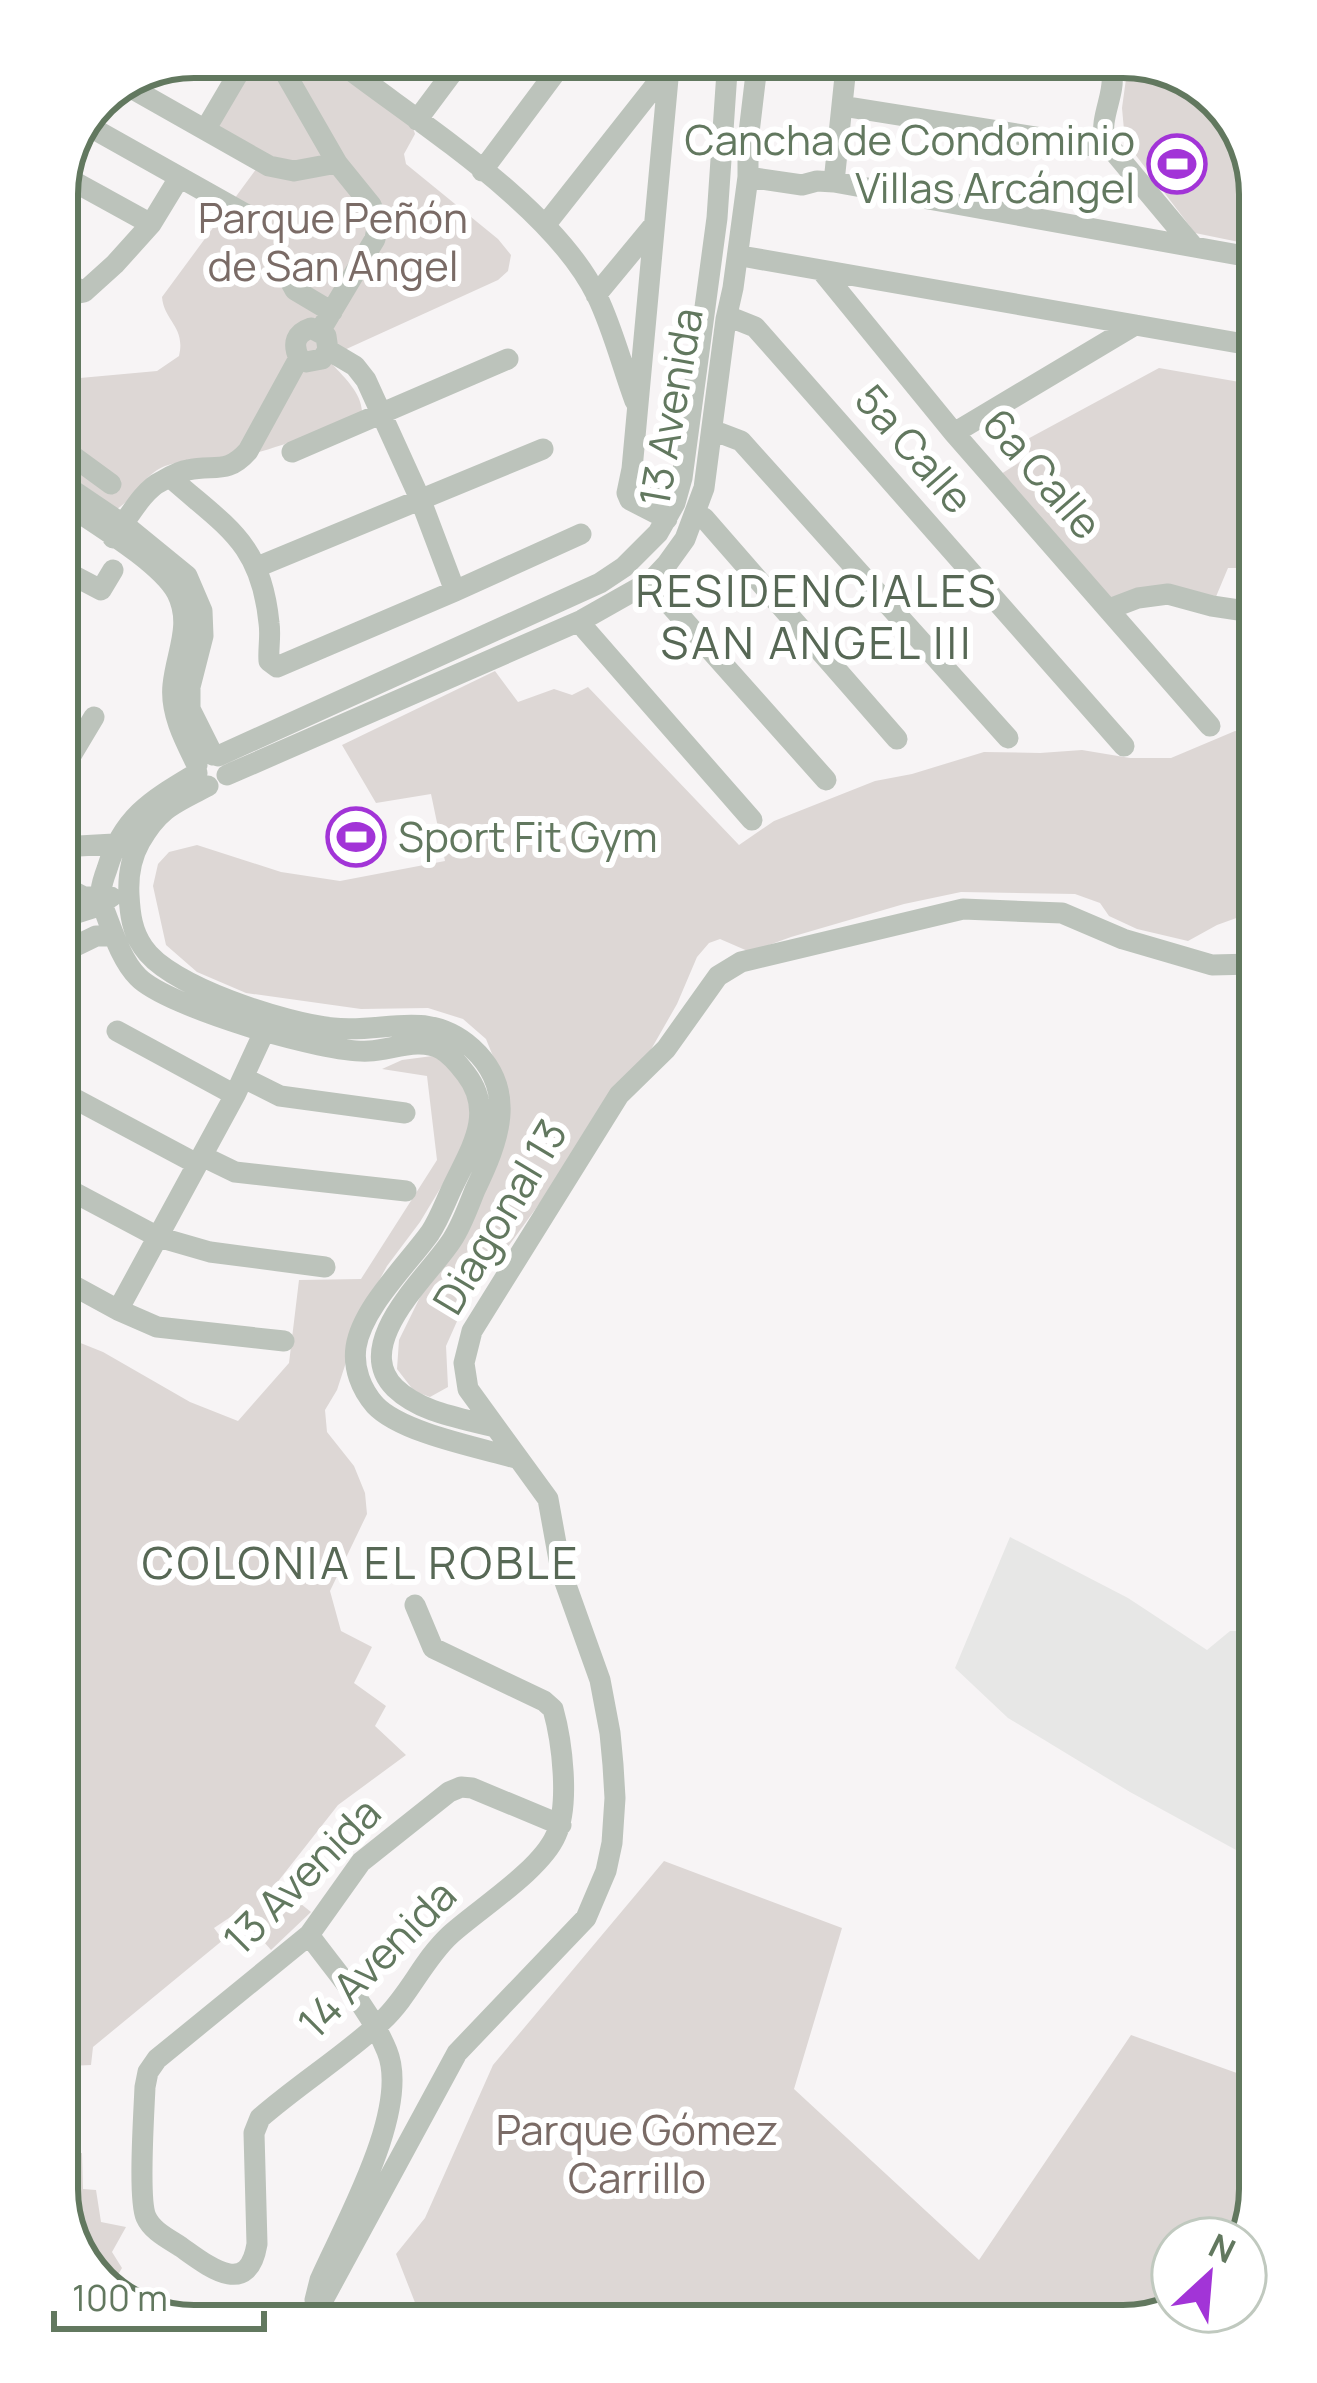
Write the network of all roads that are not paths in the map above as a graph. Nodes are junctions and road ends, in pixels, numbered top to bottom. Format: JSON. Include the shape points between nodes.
{"nodes":[{"id":1,"x":236,"y":78,"type":"edge"},
{"id":2,"x":287,"y":78,"type":"edge"},
{"id":3,"x":370,"y":78,"type":"edge"},
{"id":4,"x":448,"y":78,"type":"edge"},
{"id":5,"x":551,"y":78,"type":"edge"},
{"id":6,"x":657,"y":78,"type":"edge"},
{"id":7,"x":668,"y":78,"type":"edge"},
{"id":8,"x":726,"y":78,"type":"edge"},
{"id":9,"x":756,"y":78,"type":"edge"},
{"id":10,"x":845,"y":78,"type":"edge"},
{"id":11,"x":1113,"y":78,"type":"edge"},
{"id":12,"x":140,"y":92,"type":"edge"},
{"id":13,"x":842,"y":106,"type":"junction"},
{"id":14,"x":417,"y":120,"type":"junction"},
{"id":15,"x":205,"y":130,"type":"junction"},
{"id":16,"x":98,"y":131,"type":"edge"},
{"id":17,"x":722,"y":139,"type":"junction"},
{"id":18,"x":1112,"y":149,"type":"junction"},
{"id":19,"x":748,"y":160,"type":"junction"},
{"id":20,"x":338,"y":163,"type":"junction"},
{"id":21,"x":482,"y":171,"type":"junction"},
{"id":22,"x":179,"y":178,"type":"junction"},
{"id":23,"x":825,"y":182,"type":"junction"},
{"id":24,"x":78,"y":184,"type":"edge"},
{"id":25,"x":247,"y":215,"type":"dead end"},
{"id":26,"x":717,"y":218,"type":"junction"},
{"id":27,"x":152,"y":224,"type":"junction"},
{"id":28,"x":546,"y":224,"type":"junction"},
{"id":29,"x":654,"y":225,"type":"junction"},
{"id":30,"x":740,"y":228,"type":"junction"},
{"id":31,"x":1192,"y":245,"type":"junction"},
{"id":32,"x":1239,"y":255,"type":"edge"},
{"id":33,"x":747,"y":257,"type":"junction"},
{"id":34,"x":821,"y":270,"type":"junction"},
{"id":35,"x":284,"y":272,"type":"dead end"},
{"id":36,"x":78,"y":289,"type":"edge"},
{"id":37,"x":84,"y":292,"type":"junction"},
{"id":38,"x":78,"y":293,"type":"edge"},
{"id":39,"x":596,"y":295,"type":"junction"},
{"id":40,"x":722,"y":317,"type":"junction"},
{"id":41,"x":1135,"y":325,"type":"junction"},
{"id":42,"x":1239,"y":343,"type":"edge"},
{"id":43,"x":318,"y":345,"type":"junction"},
{"id":44,"x":508,"y":359,"type":"dead end"},
{"id":45,"x":637,"y":407,"type":"junction"},
{"id":46,"x":377,"y":417,"type":"junction"},
{"id":47,"x":721,"y":433,"type":"junction"},
{"id":48,"x":954,"y":433,"type":"junction"},
{"id":49,"x":543,"y":449,"type":"dead end"},
{"id":50,"x":292,"y":452,"type":"dead end"},
{"id":51,"x":78,"y":471,"type":"edge"},
{"id":52,"x":171,"y":478,"type":"junction"},
{"id":53,"x":78,"y":483,"type":"edge"},
{"id":54,"x":111,"y":484,"type":"dead end"},
{"id":55,"x":416,"y":502,"type":"junction"},
{"id":56,"x":78,"y":509,"type":"edge"},
{"id":57,"x":671,"y":511,"type":"junction"},
{"id":58,"x":704,"y":518,"type":"junction"},
{"id":59,"x":119,"y":531,"type":"junction"},
{"id":60,"x":581,"y":534,"type":"dead end"},
{"id":61,"x":257,"y":567,"type":"junction"},
{"id":62,"x":113,"y":569,"type":"dead end"},
{"id":63,"x":78,"y":578,"type":"edge"},
{"id":64,"x":656,"y":589,"type":"junction"},
{"id":65,"x":451,"y":593,"type":"junction"},
{"id":66,"x":1108,"y":609,"type":"junction"},
{"id":67,"x":1239,"y":610,"type":"edge"},
{"id":68,"x":585,"y":629,"type":"junction"},
{"id":69,"x":497,"y":658,"type":"junction"},
{"id":70,"x":94,"y":718,"type":"dead end"},
{"id":71,"x":1210,"y":726,"type":"dead end"},
{"id":72,"x":1008,"y":738,"type":"dead end"},
{"id":73,"x":897,"y":739,"type":"dead end"},
{"id":74,"x":78,"y":744,"type":"edge"},
{"id":75,"x":1124,"y":746,"type":"dead end"},
{"id":76,"x":210,"y":768,"type":"junction"},
{"id":77,"x":826,"y":780,"type":"dead end"},
{"id":78,"x":752,"y":820,"type":"dead end"},
{"id":79,"x":78,"y":847,"type":"edge"},
{"id":80,"x":124,"y":848,"type":"junction"},
{"id":81,"x":78,"y":894,"type":"edge"},
{"id":82,"x":130,"y":898,"type":"junction"},
{"id":83,"x":101,"y":901,"type":"junction"},
{"id":84,"x":78,"y":911,"type":"edge"},
{"id":85,"x":114,"y":936,"type":"junction"},
{"id":86,"x":78,"y":945,"type":"edge"},
{"id":87,"x":1239,"y":964,"type":"edge"},
{"id":88,"x":233,"y":1010,"type":"junction"},
{"id":89,"x":269,"y":1022,"type":"junction"},
{"id":90,"x":117,"y":1031,"type":"dead end"},
{"id":91,"x":240,"y":1086,"type":"junction"},
{"id":92,"x":78,"y":1100,"type":"edge"},
{"id":93,"x":405,"y":1113,"type":"dead end"},
{"id":94,"x":200,"y":1160,"type":"junction"},
{"id":95,"x":406,"y":1191,"type":"dead end"},
{"id":96,"x":78,"y":1194,"type":"edge"},
{"id":97,"x":158,"y":1237,"type":"junction"},
{"id":98,"x":325,"y":1267,"type":"dead end"},
{"id":99,"x":78,"y":1288,"type":"edge"},
{"id":100,"x":118,"y":1310,"type":"junction"},
{"id":101,"x":284,"y":1341,"type":"dead end"},
{"id":102,"x":495,"y":1427,"type":"junction"},
{"id":103,"x":521,"y":1460,"type":"junction"},
{"id":104,"x":415,"y":1605,"type":"dead end"},
{"id":105,"x":560,"y":1825,"type":"junction"},
{"id":106,"x":309,"y":1935,"type":"junction"},
{"id":107,"x":376,"y":2026,"type":"junction"},
{"id":108,"x":250,"y":2264,"type":"joint"},
{"id":109,"x":303,"y":2305,"type":"edge"},
{"id":110,"x":318,"y":2305,"type":"edge"}],
"edges":[{"from":1,"to":15,"type":"street"},
{"from":2,"to":20,"type":"street"},
{"from":3,"to":14,"type":"street"},
{"from":4,"to":14,"type":"street"},
{"from":5,"to":21,"type":"street"},
{"from":6,"to":28,"type":"street"},
{"from":7,"to":29,"type":"street"},
{"from":8,"to":17,"type":"street","name":"13 Avenida"},
{"from":9,"to":19,"type":"street","name":"13 Avenida"},
{"from":10,"to":13,"type":"street"},
{"from":11,"to":18,"type":"street","via":[[1103,133]]},
{"from":12,"to":15,"type":"street"},
{"from":13,"to":18,"type":"street"},
{"from":13,"to":23,"type":"street"},
{"from":14,"to":21,"type":"street"},
{"from":15,"to":20,"type":"street","via":[[283,170]]},
{"from":16,"to":22,"type":"street"},
{"from":17,"to":19,"type":"street"},
{"from":17,"to":26,"type":"street","name":"13 Avenida"},
{"from":18,"to":31,"type":"street"},
{"from":19,"to":23,"type":"street","via":[[802,184]]},
{"from":19,"to":30,"type":"street","name":"13 Avenida"},
{"from":20,"to":43,"type":"street","via":[[377,222]]},
{"from":21,"to":28,"type":"street"},
{"from":22,"to":25,"type":"street"},
{"from":22,"to":27,"type":"street"},
{"from":23,"to":31,"type":"street"},
{"from":24,"to":27,"type":"street"},
{"from":26,"to":30,"type":"street","via":[[727,215]]},
{"from":26,"to":40,"type":"street","name":"13 Avenida"},
{"from":27,"to":37,"type":"street"},
{"from":28,"to":39,"type":"street"},
{"from":29,"to":39,"type":"street"},
{"from":29,"to":45,"type":"street"},
{"from":30,"to":33,"type":"street"},
{"from":30,"to":40,"type":"street","name":"13 Avenida"},
{"from":31,"to":32,"type":"street"},
{"from":33,"to":34,"type":"street"},
{"from":33,"to":40,"type":"street"},
{"from":34,"to":41,"type":"street"},
{"from":34,"to":48,"type":"street","name":"6a Calle"},
{"from":35,"to":43,"type":"street"},
{"from":36,"to":37,"type":"street"},
{"from":37,"to":38,"type":"street"},
{"from":39,"to":45,"type":"street"},
{"from":40,"to":47,"type":"street"},
{"from":40,"to":57,"type":"street","name":"13 Avenida"},
{"from":40,"to":69,"type":"street","name":"13 Avenida","via":[[704,488],[686,538],[651,581],[617,603]]},
{"from":40,"to":75,"type":"street","name":"5a Calle","via":[[755,327]]},
{"from":41,"to":42,"type":"street"},
{"from":41,"to":48,"type":"street"},
{"from":43,"to":46,"type":"street"},
{"from":43,"to":52,"type":"street","via":[[240,474]]},
{"from":44,"to":46,"type":"street"},
{"from":45,"to":57,"type":"street","via":[[632,469]]},
{"from":46,"to":50,"type":"street"},
{"from":46,"to":55,"type":"street"},
{"from":47,"to":58,"type":"street"},
{"from":47,"to":72,"type":"street","via":[[741,441]]},
{"from":48,"to":66,"type":"street","name":"6a Calle"},
{"from":49,"to":55,"type":"street"},
{"from":51,"to":54,"type":"street"},
{"from":52,"to":59,"type":"street","via":[[151,488]]},
{"from":52,"to":61,"type":"street","via":[[228,525]]},
{"from":53,"to":59,"type":"street"},
{"from":55,"to":61,"type":"street"},
{"from":55,"to":65,"type":"street"},
{"from":56,"to":59,"type":"street"},
{"from":57,"to":76,"type":"street","name":"13 Avenida","via":[[645,548],[600,583]]},
{"from":58,"to":64,"type":"street"},
{"from":58,"to":73,"type":"street"},
{"from":59,"to":76,"type":"street","via":[[176,592],[184,626],[174,710]]},
{"from":60,"to":65,"type":"street"},
{"from":61,"to":65,"type":"street","via":[[269,661],[277,667]]},
{"from":62,"to":63,"type":"street","via":[[101,590]]},
{"from":64,"to":68,"type":"street"},
{"from":64,"to":77,"type":"street"},
{"from":66,"to":67,"type":"street","via":[[1168,594]]},
{"from":66,"to":71,"type":"street","name":"6a Calle"},
{"from":68,"to":69,"type":"street"},
{"from":68,"to":78,"type":"street"},
{"from":69,"to":76,"type":"street","name":"13 Avenida"},
{"from":70,"to":74,"type":"street"},
{"from":76,"to":80,"type":"street","name":"13 Avenida"},
{"from":79,"to":80,"type":"street"},
{"from":80,"to":82,"type":"street"},
{"from":80,"to":83,"type":"street","name":"13 Avenida"},
{"from":81,"to":83,"type":"street"},
{"from":82,"to":83,"type":"street"},
{"from":82,"to":88,"type":"street","via":[[144,949]]},
{"from":83,"to":84,"type":"street"},
{"from":83,"to":85,"type":"street"},
{"from":85,"to":86,"type":"street"},
{"from":85,"to":88,"type":"street","via":[[136,975],[160,994]]},
{"from":87,"to":102,"type":"street","name":"Diagonal 13","via":[[1212,965],[1062,914],[963,909],[741,962],[718,976],[666,1049],[619,1095],[472,1331],[468,1389]]},
{"from":88,"to":89,"type":"street"},
{"from":89,"to":91,"type":"street"},
{"from":89,"to":102,"type":"street","via":[[449,1030],[495,1080],[502,1110],[497,1144],[453,1239],[394,1315],[382,1369],[419,1406]]},
{"from":89,"to":103,"type":"street","via":[[323,1046],[440,1048],[477,1088],[476,1137],[433,1228],[373,1308],[356,1344],[356,1373],[375,1405],[400,1424]]},
{"from":90,"to":91,"type":"street"},
{"from":91,"to":93,"type":"street"},
{"from":91,"to":94,"type":"street"},
{"from":92,"to":94,"type":"street"},
{"from":94,"to":95,"type":"street","via":[[236,1172]]},
{"from":94,"to":97,"type":"street"},
{"from":96,"to":97,"type":"street"},
{"from":97,"to":98,"type":"street"},
{"from":97,"to":100,"type":"street"},
{"from":99,"to":100,"type":"street"},
{"from":100,"to":101,"type":"street","via":[[157,1327]]},
{"from":102,"to":103,"type":"street","name":"Diagonal 13"},
{"from":103,"to":110,"type":"street","name":"Diagonal 13","via":[[548,1499],[560,1571],[600,1680],[615,1798],[606,1871],[586,1918],[457,2053]]},
{"from":104,"to":105,"type":"street","via":[[434,1648],[553,1709],[565,1796]]},
{"from":105,"to":106,"type":"street","name":"13 Avenida","via":[[458,1788],[361,1862]]},
{"from":105,"to":107,"type":"street","name":"14 Avenida","via":[[542,1858],[442,1943]]},
{"from":106,"to":107,"type":"street"},
{"from":106,"to":108,"type":"street","name":"13 Avenida","via":[[161,2055],[145,2087],[144,2213],[216,2271],[234,2274]]},
{"from":107,"to":108,"type":"street","name":"14 Avenida","via":[[257,2123]]},
{"from":107,"to":109,"type":"street","via":[[391,2072],[374,2136]]}]}
